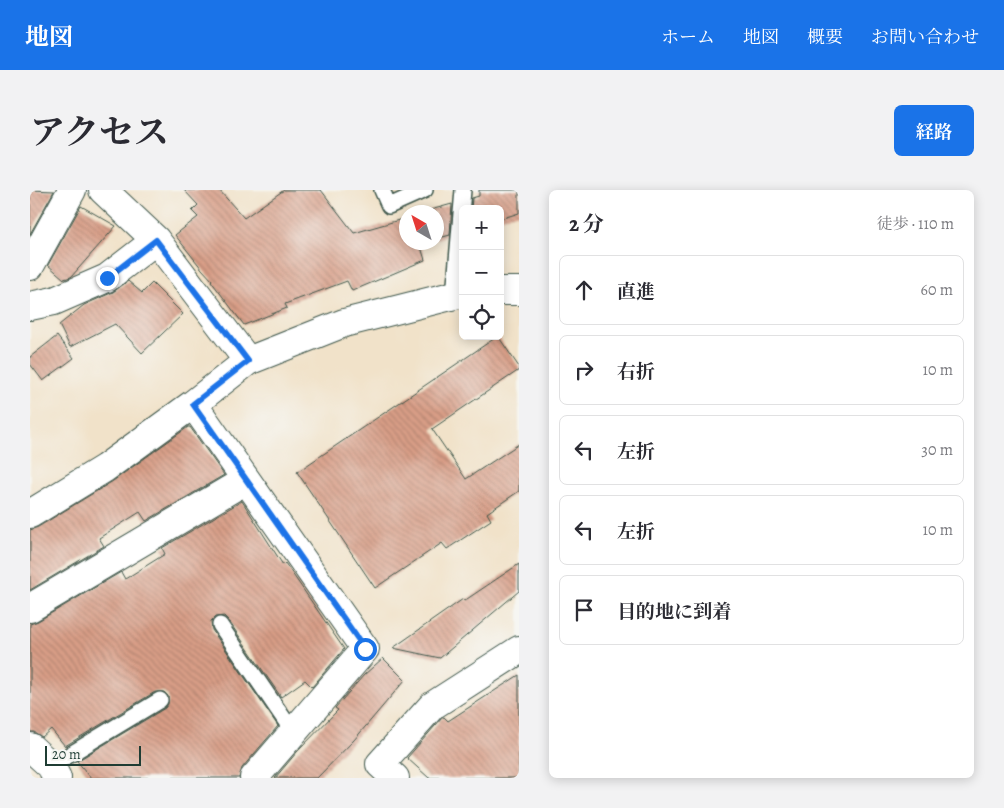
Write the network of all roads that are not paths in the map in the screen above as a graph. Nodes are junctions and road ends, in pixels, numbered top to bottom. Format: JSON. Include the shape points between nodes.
{"nodes":[{"id":1,"x":72,"y":190,"type":"edge"},
{"id":2,"x":103,"y":190,"type":"edge"},
{"id":3,"x":382,"y":190,"type":"edge"},
{"id":4,"x":424,"y":190,"type":"edge"},
{"id":5,"x":463,"y":190,"type":"edge"},
{"id":6,"x":156,"y":240,"type":"junction"},
{"id":7,"x":30,"y":266,"type":"edge"},
{"id":8,"x":504,"y":291,"type":"edge"},
{"id":9,"x":519,"y":291,"type":"edge"},
{"id":10,"x":458,"y":295,"type":"edge"},
{"id":11,"x":30,"y":306,"type":"edge"},
{"id":12,"x":248,"y":361,"type":"junction"},
{"id":13,"x":193,"y":404,"type":"junction"},
{"id":14,"x":246,"y":480,"type":"junction"},
{"id":15,"x":30,"y":514,"type":"edge"},
{"id":16,"x":30,"y":608,"type":"edge"},
{"id":17,"x":220,"y":625,"type":"dead end"},
{"id":18,"x":519,"y":650,"type":"edge"},
{"id":19,"x":160,"y":700,"type":"dead end"},
{"id":20,"x":293,"y":732,"type":"junction"},
{"id":21,"x":30,"y":747,"type":"edge"},
{"id":22,"x":54,"y":772,"type":"edge"},
{"id":23,"x":254,"y":778,"type":"edge"},
{"id":24,"x":395,"y":778,"type":"edge"}],
"edges":[{"from":1,"to":7,"type":"street"},
{"from":2,"to":6,"type":"street"},
{"from":3,"to":4,"type":"lane","via":[[389,206]]},
{"from":5,"to":10,"type":"lane"},
{"from":6,"to":11,"type":"street","via":[[107,278],[54,301]]},
{"from":6,"to":12,"type":"street"},
{"from":8,"to":9,"type":"street"},
{"from":10,"to":12,"type":"street","via":[[344,323]]},
{"from":12,"to":13,"type":"street"},
{"from":13,"to":14,"type":"street"},
{"from":13,"to":15,"type":"street","via":[[105,468]]},
{"from":14,"to":16,"type":"street"},
{"from":14,"to":20,"type":"street","via":[[365,649]]},
{"from":17,"to":20,"type":"lane"},
{"from":18,"to":24,"type":"street","via":[[432,706],[380,764]]},
{"from":19,"to":22,"type":"lane"},
{"from":20,"to":23,"type":"street"},
{"from":21,"to":22,"type":"street"}]}
